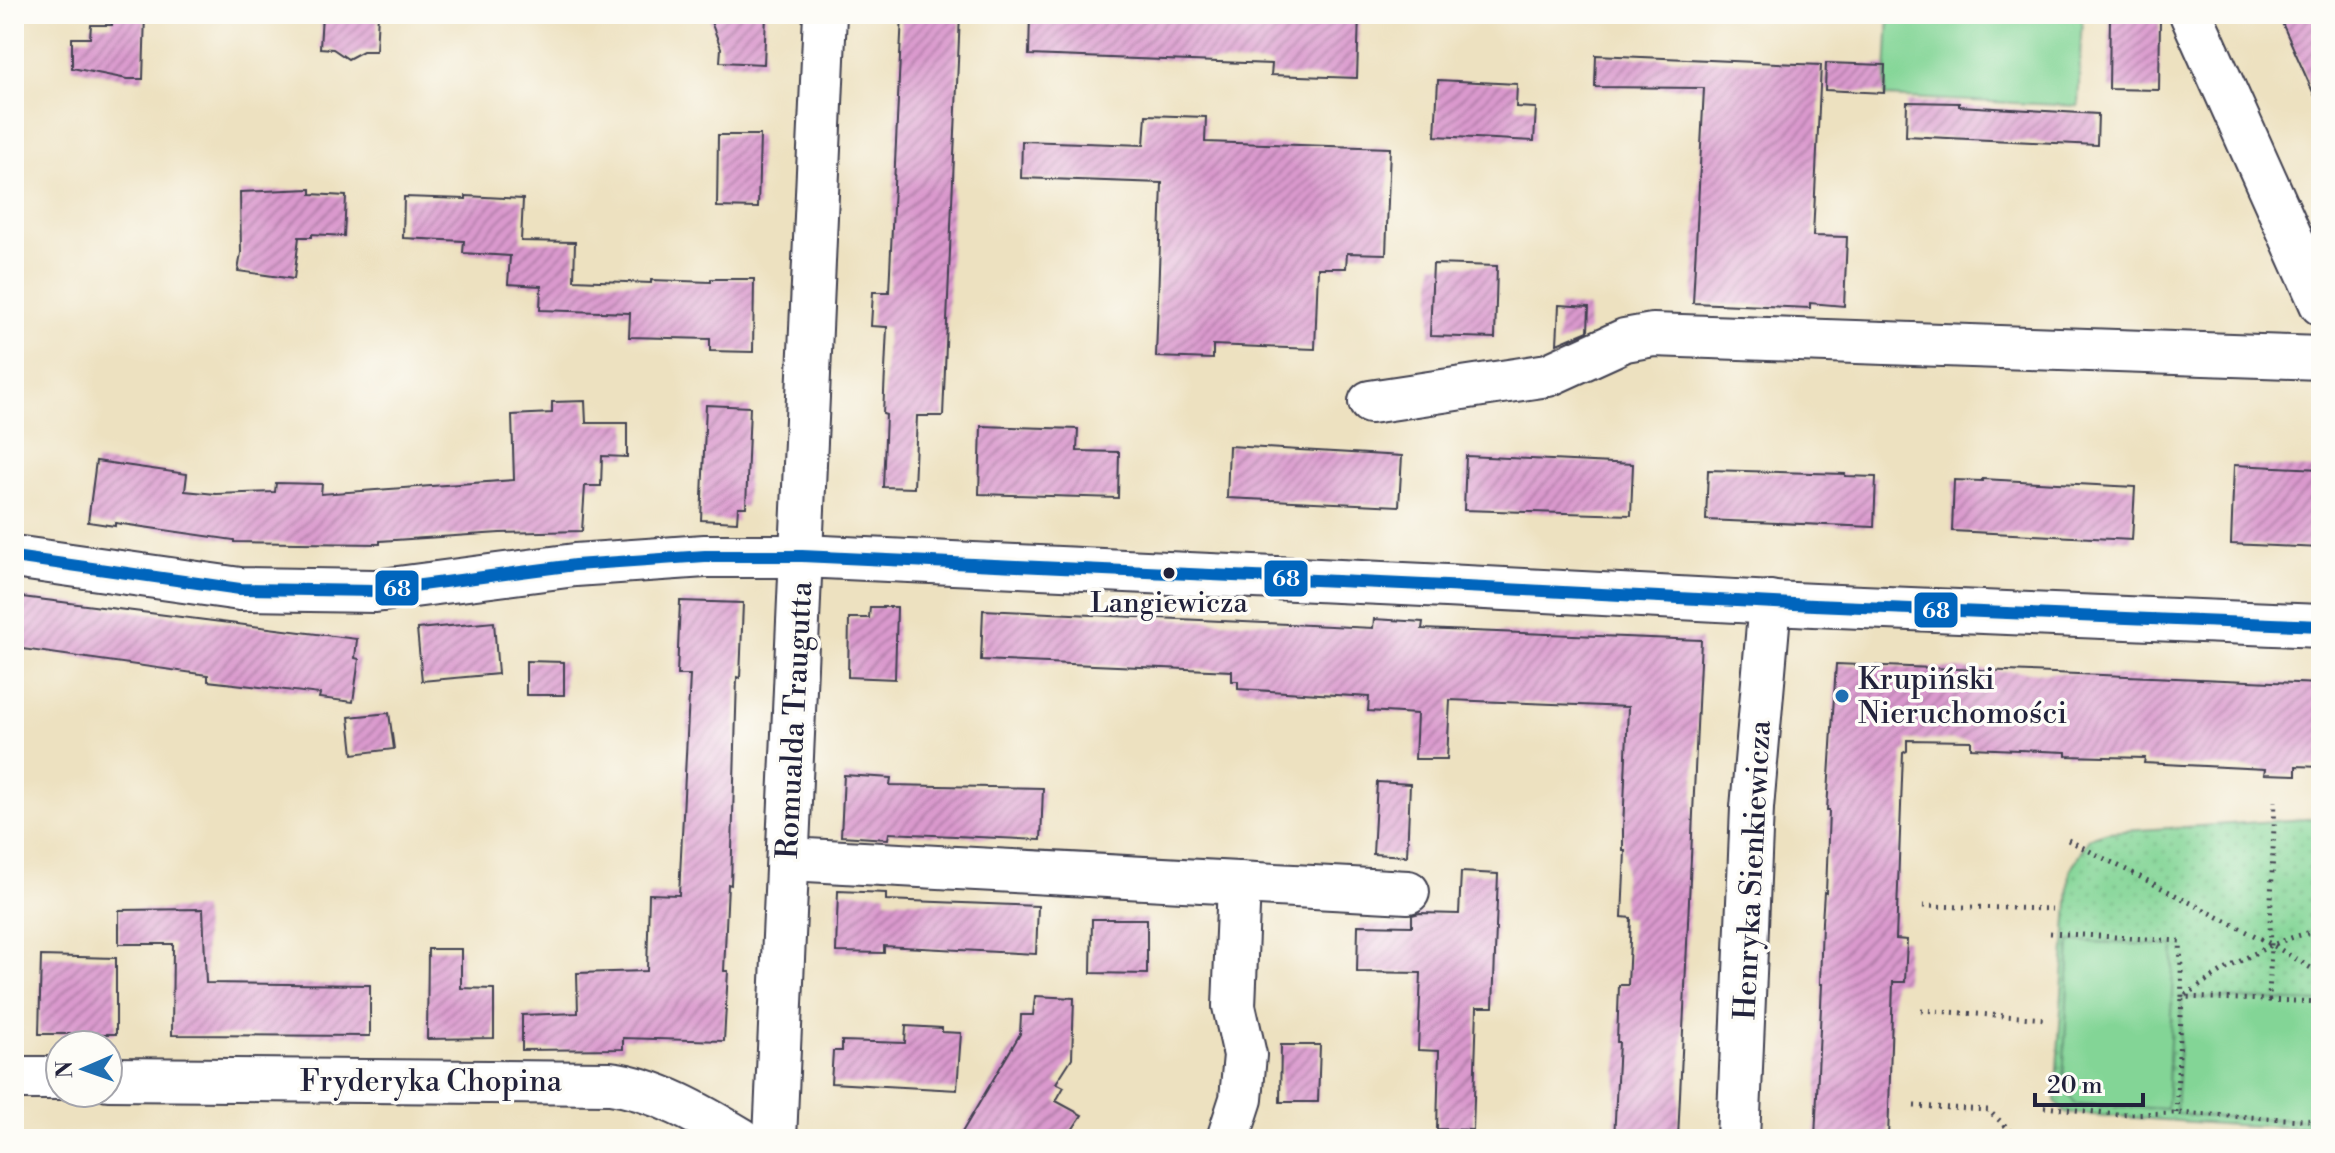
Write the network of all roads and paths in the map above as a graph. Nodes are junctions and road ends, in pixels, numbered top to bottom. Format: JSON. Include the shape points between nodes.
{"nodes":[{"id":1,"x":825,"y":14,"type":"edge"},
{"id":2,"x":2191,"y":14,"type":"edge"},
{"id":3,"x":2321,"y":304,"type":"edge"},
{"id":4,"x":2321,"y":358,"type":"edge"},
{"id":5,"x":1370,"y":402,"type":"dead end"},
{"id":6,"x":802,"y":556,"type":"junction"},
{"id":7,"x":14,"y":557,"type":"edge"},
{"id":8,"x":1770,"y":602,"type":"junction"},
{"id":9,"x":2321,"y":626,"type":"edge"},
{"id":10,"x":2275,"y":801,"type":"dead end"},
{"id":11,"x":2068,"y":840,"type":"dead end"},
{"id":12,"x":788,"y":859,"type":"junction"},
{"id":13,"x":1239,"y":883,"type":"junction"},
{"id":14,"x":1408,"y":892,"type":"dead end"},
{"id":15,"x":1923,"y":906,"type":"dead end"},
{"id":16,"x":2052,"y":909,"type":"dead end"},
{"id":17,"x":2321,"y":930,"type":"edge"},
{"id":18,"x":2050,"y":933,"type":"dead end"},
{"id":19,"x":2271,"y":944,"type":"junction"},
{"id":20,"x":2321,"y":974,"type":"edge"},
{"id":21,"x":2182,"y":997,"type":"junction"},
{"id":22,"x":2269,"y":1000,"type":"junction"},
{"id":23,"x":2321,"y":1002,"type":"edge"},
{"id":24,"x":1921,"y":1010,"type":"dead end"},
{"id":25,"x":2047,"y":1019,"type":"dead end"},
{"id":26,"x":14,"y":1078,"type":"edge"},
{"id":27,"x":44,"y":1078,"type":"edge"},
{"id":28,"x":124,"y":1079,"type":"edge"},
{"id":29,"x":1914,"y":1106,"type":"dead end"},
{"id":30,"x":2044,"y":1107,"type":"dead end"},
{"id":31,"x":2176,"y":1113,"type":"junction"},
{"id":32,"x":2321,"y":1121,"type":"edge"},
{"id":33,"x":2011,"y":1131,"type":"dead end"},
{"id":34,"x":741,"y":1139,"type":"edge"},
{"id":35,"x":775,"y":1139,"type":"edge"},
{"id":36,"x":1228,"y":1139,"type":"edge"},
{"id":37,"x":1738,"y":1139,"type":"edge"}],
"edges":[{"from":1,"to":6,"type":"street","name":"Romualda Traugutta"},
{"from":2,"to":3,"type":"street"},
{"from":4,"to":5,"type":"street","via":[[1653,335],[1625,340],[1548,375]]},
{"from":6,"to":7,"type":"street","via":[[575,565],[375,591],[240,589]]},
{"from":6,"to":8,"type":"street"},
{"from":6,"to":12,"type":"street","name":"Romualda Traugutta"},
{"from":8,"to":9,"type":"street"},
{"from":8,"to":37,"type":"street","name":"Henryka Sienkiewicza","via":[[1752,808]]},
{"from":10,"to":19,"type":"path"},
{"from":11,"to":19,"type":"path"},
{"from":12,"to":13,"type":"street"},
{"from":12,"to":35,"type":"street","name":"Romualda Traugutta"},
{"from":13,"to":14,"type":"street"},
{"from":13,"to":36,"type":"street","via":[[1234,1006],[1245,1055],[1241,1099]]},
{"from":15,"to":16,"type":"path"},
{"from":17,"to":19,"type":"path"},
{"from":18,"to":21,"type":"path","via":[[2180,941]]},
{"from":19,"to":20,"type":"path"},
{"from":19,"to":21,"type":"path"},
{"from":19,"to":22,"type":"path"},
{"from":21,"to":22,"type":"path"},
{"from":21,"to":31,"type":"path"},
{"from":22,"to":23,"type":"path"},
{"from":24,"to":25,"type":"path"},
{"from":26,"to":27,"type":"street"},
{"from":28,"to":34,"type":"street","name":"Fryderyka Chopina","via":[[610,1083],[658,1095]]},
{"from":29,"to":33,"type":"path","via":[[1988,1110]]},
{"from":30,"to":31,"type":"path"},
{"from":31,"to":32,"type":"path"}]}
